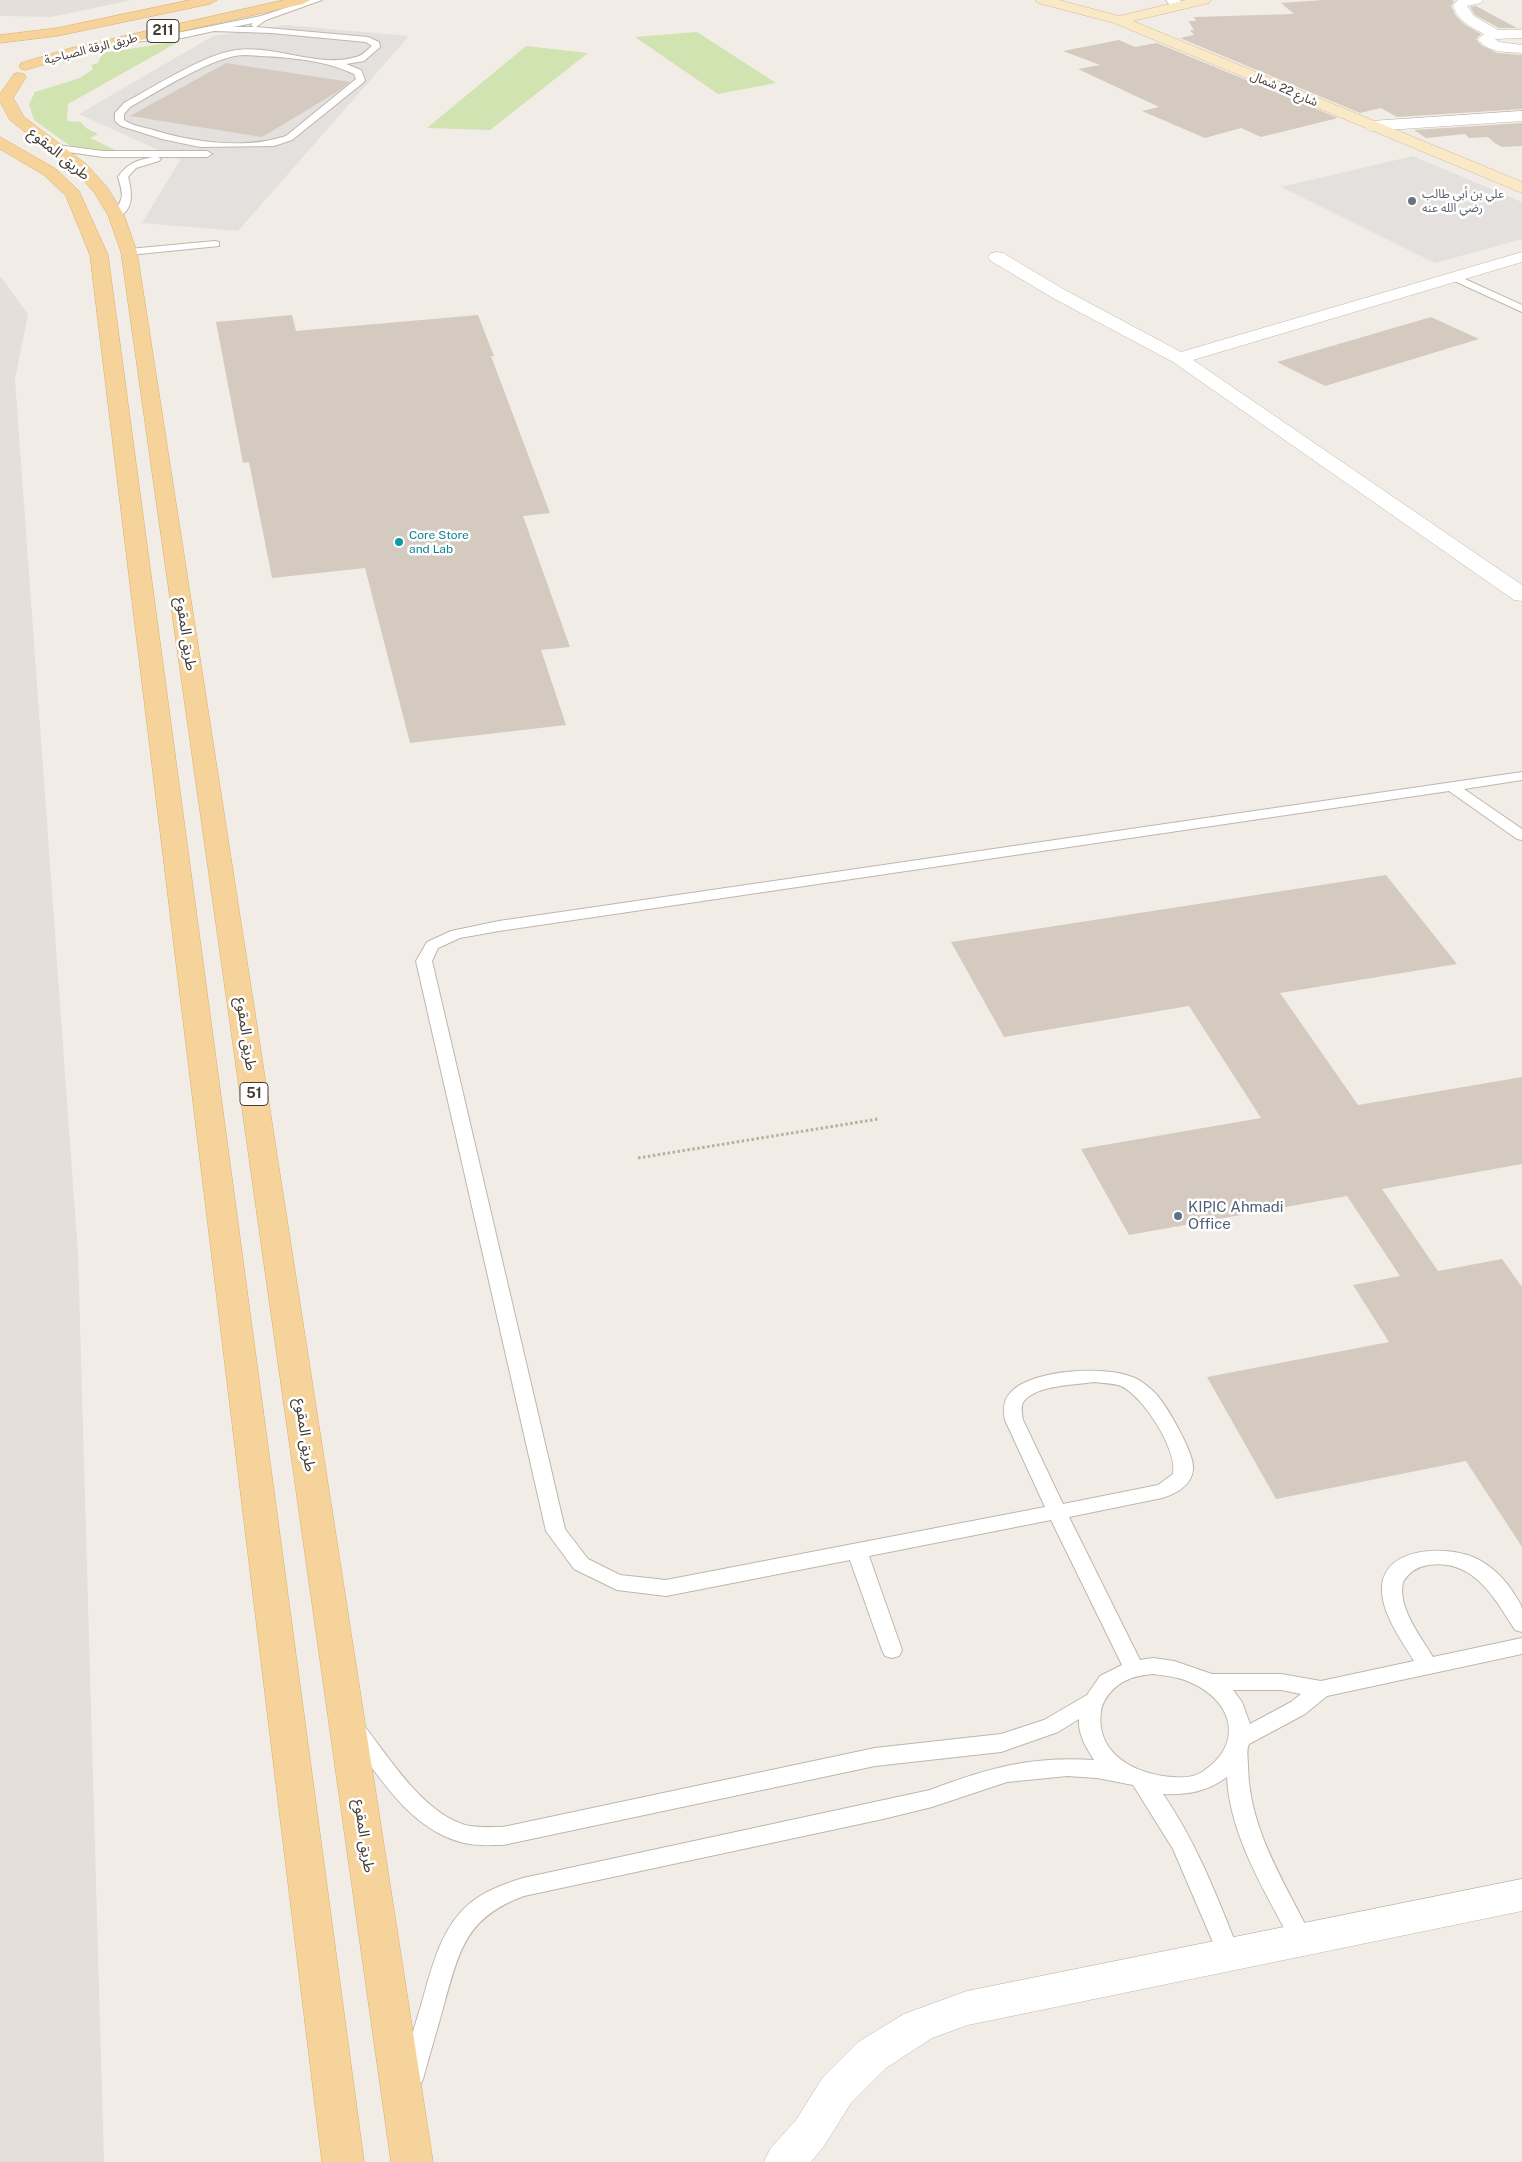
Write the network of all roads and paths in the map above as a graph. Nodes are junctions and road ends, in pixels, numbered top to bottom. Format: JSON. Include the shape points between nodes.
{"nodes":[{"id":1,"x":210,"y":0,"type":"edge"},
{"id":2,"x":303,"y":0,"type":"edge"},
{"id":3,"x":318,"y":0,"type":"edge"},
{"id":4,"x":1043,"y":0,"type":"edge"},
{"id":5,"x":1204,"y":0,"type":"edge"},
{"id":6,"x":1476,"y":0,"type":"edge"},
{"id":7,"x":1175,"y":3,"type":"edge"},
{"id":8,"x":263,"y":18,"type":"junction"},
{"id":9,"x":1119,"y":20,"type":"junction"},
{"id":10,"x":216,"y":29,"type":"junction"},
{"id":11,"x":253,"y":29,"type":"junction"},
{"id":12,"x":1495,"y":34,"type":"junction"},
{"id":13,"x":1522,"y":34,"type":"edge"},
{"id":14,"x":0,"y":39,"type":"edge"},
{"id":15,"x":126,"y":39,"type":"junction"},
{"id":16,"x":1522,"y":48,"type":"edge"},
{"id":17,"x":336,"y":63,"type":"junction"},
{"id":18,"x":12,"y":64,"type":"edge"},
{"id":19,"x":1520,"y":108,"type":"edge"},
{"id":20,"x":1372,"y":126,"type":"junction"},
{"id":21,"x":0,"y":142,"type":"edge"},
{"id":22,"x":57,"y":148,"type":"junction"},
{"id":23,"x":121,"y":154,"type":"junction"},
{"id":24,"x":177,"y":154,"type":"junction"},
{"id":25,"x":207,"y":154,"type":"dead end"},
{"id":26,"x":136,"y":164,"type":"junction"},
{"id":27,"x":1522,"y":188,"type":"edge"},
{"id":28,"x":116,"y":215,"type":"junction"},
{"id":29,"x":215,"y":244,"type":"dead end"},
{"id":30,"x":129,"y":252,"type":"junction"},
{"id":31,"x":997,"y":257,"type":"dead end"},
{"id":32,"x":1522,"y":257,"type":"edge"},
{"id":33,"x":1454,"y":277,"type":"junction"},
{"id":34,"x":1522,"y":309,"type":"edge"},
{"id":35,"x":1179,"y":358,"type":"junction"},
{"id":36,"x":1522,"y":595,"type":"edge"},
{"id":37,"x":1522,"y":776,"type":"edge"},
{"id":38,"x":1451,"y":786,"type":"junction"},
{"id":39,"x":1522,"y":836,"type":"edge"},
{"id":40,"x":878,"y":1119,"type":"dead end"},
{"id":41,"x":638,"y":1158,"type":"dead end"},
{"id":42,"x":1058,"y":1512,"type":"junction"},
{"id":43,"x":857,"y":1551,"type":"junction"},
{"id":44,"x":1522,"y":1624,"type":"edge"},
{"id":45,"x":1522,"y":1646,"type":"edge"},
{"id":46,"x":892,"y":1650,"type":"dead end"},
{"id":47,"x":1428,"y":1666,"type":"junction"},
{"id":48,"x":1134,"y":1670,"type":"junction"},
{"id":49,"x":1209,"y":1682,"type":"junction"},
{"id":50,"x":1321,"y":1689,"type":"junction"},
{"id":51,"x":1093,"y":1701,"type":"junction"},
{"id":52,"x":346,"y":1718,"type":"junction"},
{"id":53,"x":1239,"y":1745,"type":"junction"},
{"id":54,"x":1134,"y":1778,"type":"junction"},
{"id":55,"x":1522,"y":1895,"type":"edge"},
{"id":56,"x":1302,"y":1940,"type":"junction"},
{"id":57,"x":1229,"y":1954,"type":"junction"},
{"id":58,"x":404,"y":2103,"type":"junction"},
{"id":59,"x":343,"y":2162,"type":"edge"},
{"id":60,"x":412,"y":2162,"type":"edge"},
{"id":61,"x":785,"y":2162,"type":"edge"}],
"edges":[{"from":1,"to":14,"type":"main road","name":"طريق الرقة الصباحية","number":"211","via":[[57,32]]},
{"from":2,"to":15,"type":"main road","name":"طريق الرقة الصباحية","number":"211"},
{"from":3,"to":8,"type":"lane"},
{"from":4,"to":9,"type":"street","name":"شارع 22 شمال"},
{"from":5,"to":7,"type":"street"},
{"from":6,"to":12,"type":"street","via":[[1466,1],[1460,6],[1460,11]]},
{"from":7,"to":9,"type":"street"},
{"from":8,"to":10,"type":"lane"},
{"from":8,"to":11,"type":"lane"},
{"from":9,"to":20,"type":"street","name":"شارع 22 شمال"},
{"from":10,"to":11,"type":"lane"},
{"from":10,"to":15,"type":"lane","via":[[168,37]]},
{"from":11,"to":17,"type":"lane","via":[[362,39],[376,44],[361,59]]},
{"from":12,"to":13,"type":"street"},
{"from":12,"to":16,"type":"street","via":[[1486,37],[1486,41],[1501,48]]},
{"from":15,"to":18,"type":"main road","name":"طريق الرقة الصباحية","number":"211"},
{"from":17,"to":17,"type":"lane","via":[[249,53],[225,55],[127,105],[118,117],[124,124],[194,144],[280,142],[360,80],[358,72]]},
{"from":18,"to":22,"type":"main road","name":"طريق المقوع","number":"51","via":[[5,98],[18,120]]},
{"from":19,"to":20,"type":"street"},
{"from":20,"to":27,"type":"street","name":"شارع 22 شمال"},
{"from":21,"to":59,"type":"main road","name":"طريق المقوع","via":[[50,172],[73,194],[99,255]]},
{"from":22,"to":23,"type":"lane"},
{"from":22,"to":28,"type":"main road","name":"طريق المقوع","number":"51","via":[[101,190]]},
{"from":23,"to":24,"type":"lane"},
{"from":23,"to":26,"type":"lane"},
{"from":24,"to":25,"type":"lane"},
{"from":24,"to":26,"type":"lane"},
{"from":26,"to":28,"type":"lane","via":[[123,177],[127,204]]},
{"from":28,"to":30,"type":"main road","name":"طريق المقوع","number":"51"},
{"from":29,"to":30,"type":"lane"},
{"from":30,"to":52,"type":"main road","name":"طريق المقوع","number":"51"},
{"from":31,"to":35,"type":"street"},
{"from":32,"to":33,"type":"street"},
{"from":33,"to":34,"type":"lane"},
{"from":33,"to":35,"type":"street"},
{"from":35,"to":36,"type":"street"},
{"from":37,"to":38,"type":"lane"},
{"from":38,"to":39,"type":"lane"},
{"from":38,"to":43,"type":"lane","via":[[499,926],[456,934],[432,945],[424,961],[556,1531],[580,1564],[617,1582],[666,1588]]},
{"from":40,"to":41,"type":"path"},
{"from":42,"to":42,"type":"lane","via":[[1162,1491],[1179,1481],[1184,1473],[1182,1456],[1144,1391],[1121,1379],[1094,1376],[1035,1386],[1016,1395],[1011,1412]]},
{"from":42,"to":43,"type":"lane"},
{"from":42,"to":48,"type":"lane"},
{"from":43,"to":46,"type":"lane"},
{"from":44,"to":47,"type":"lane","via":[[1494,1582],[1481,1570],[1463,1561],[1444,1557],[1424,1558],[1408,1564],[1396,1574],[1392,1588],[1394,1603]]},
{"from":45,"to":47,"type":"lane"},
{"from":47,"to":50,"type":"lane"},
{"from":48,"to":49,"type":"lane","via":[[1153,1666],[1173,1668]]},
{"from":48,"to":51,"type":"lane","via":[[1116,1676],[1102,1687]]},
{"from":49,"to":50,"type":"lane","via":[[1280,1682]]},
{"from":49,"to":53,"type":"lane","via":[[1234,1707],[1240,1722]]},
{"from":50,"to":53,"type":"lane","via":[[1298,1708]]},
{"from":51,"to":52,"type":"lane","via":[[1051,1726],[1001,1743],[875,1758],[503,1836],[462,1833],[427,1816]]},
{"from":51,"to":54,"type":"lane","via":[[1089,1716],[1091,1733],[1098,1749]]},
{"from":52,"to":58,"type":"main road","name":"طريق المقوع","number":"51"},
{"from":53,"to":54,"type":"lane","via":[[1226,1768],[1209,1779],[1188,1786],[1164,1786]]},
{"from":53,"to":56,"type":"lane","via":[[1239,1797],[1245,1819]]},
{"from":54,"to":57,"type":"lane","via":[[1160,1805],[1189,1856]]},
{"from":54,"to":58,"type":"lane","via":[[1066,1767],[1007,1773],[891,1808],[502,1894],[467,1919],[454,1937]]},
{"from":55,"to":56,"type":"street"},
{"from":56,"to":57,"type":"street"},
{"from":57,"to":61,"type":"street","via":[[967,2008],[918,2026],[872,2055],[837,2090],[810,2133]]},
{"from":58,"to":60,"type":"main road","name":"طريق المقوع","number":"51"}]}
